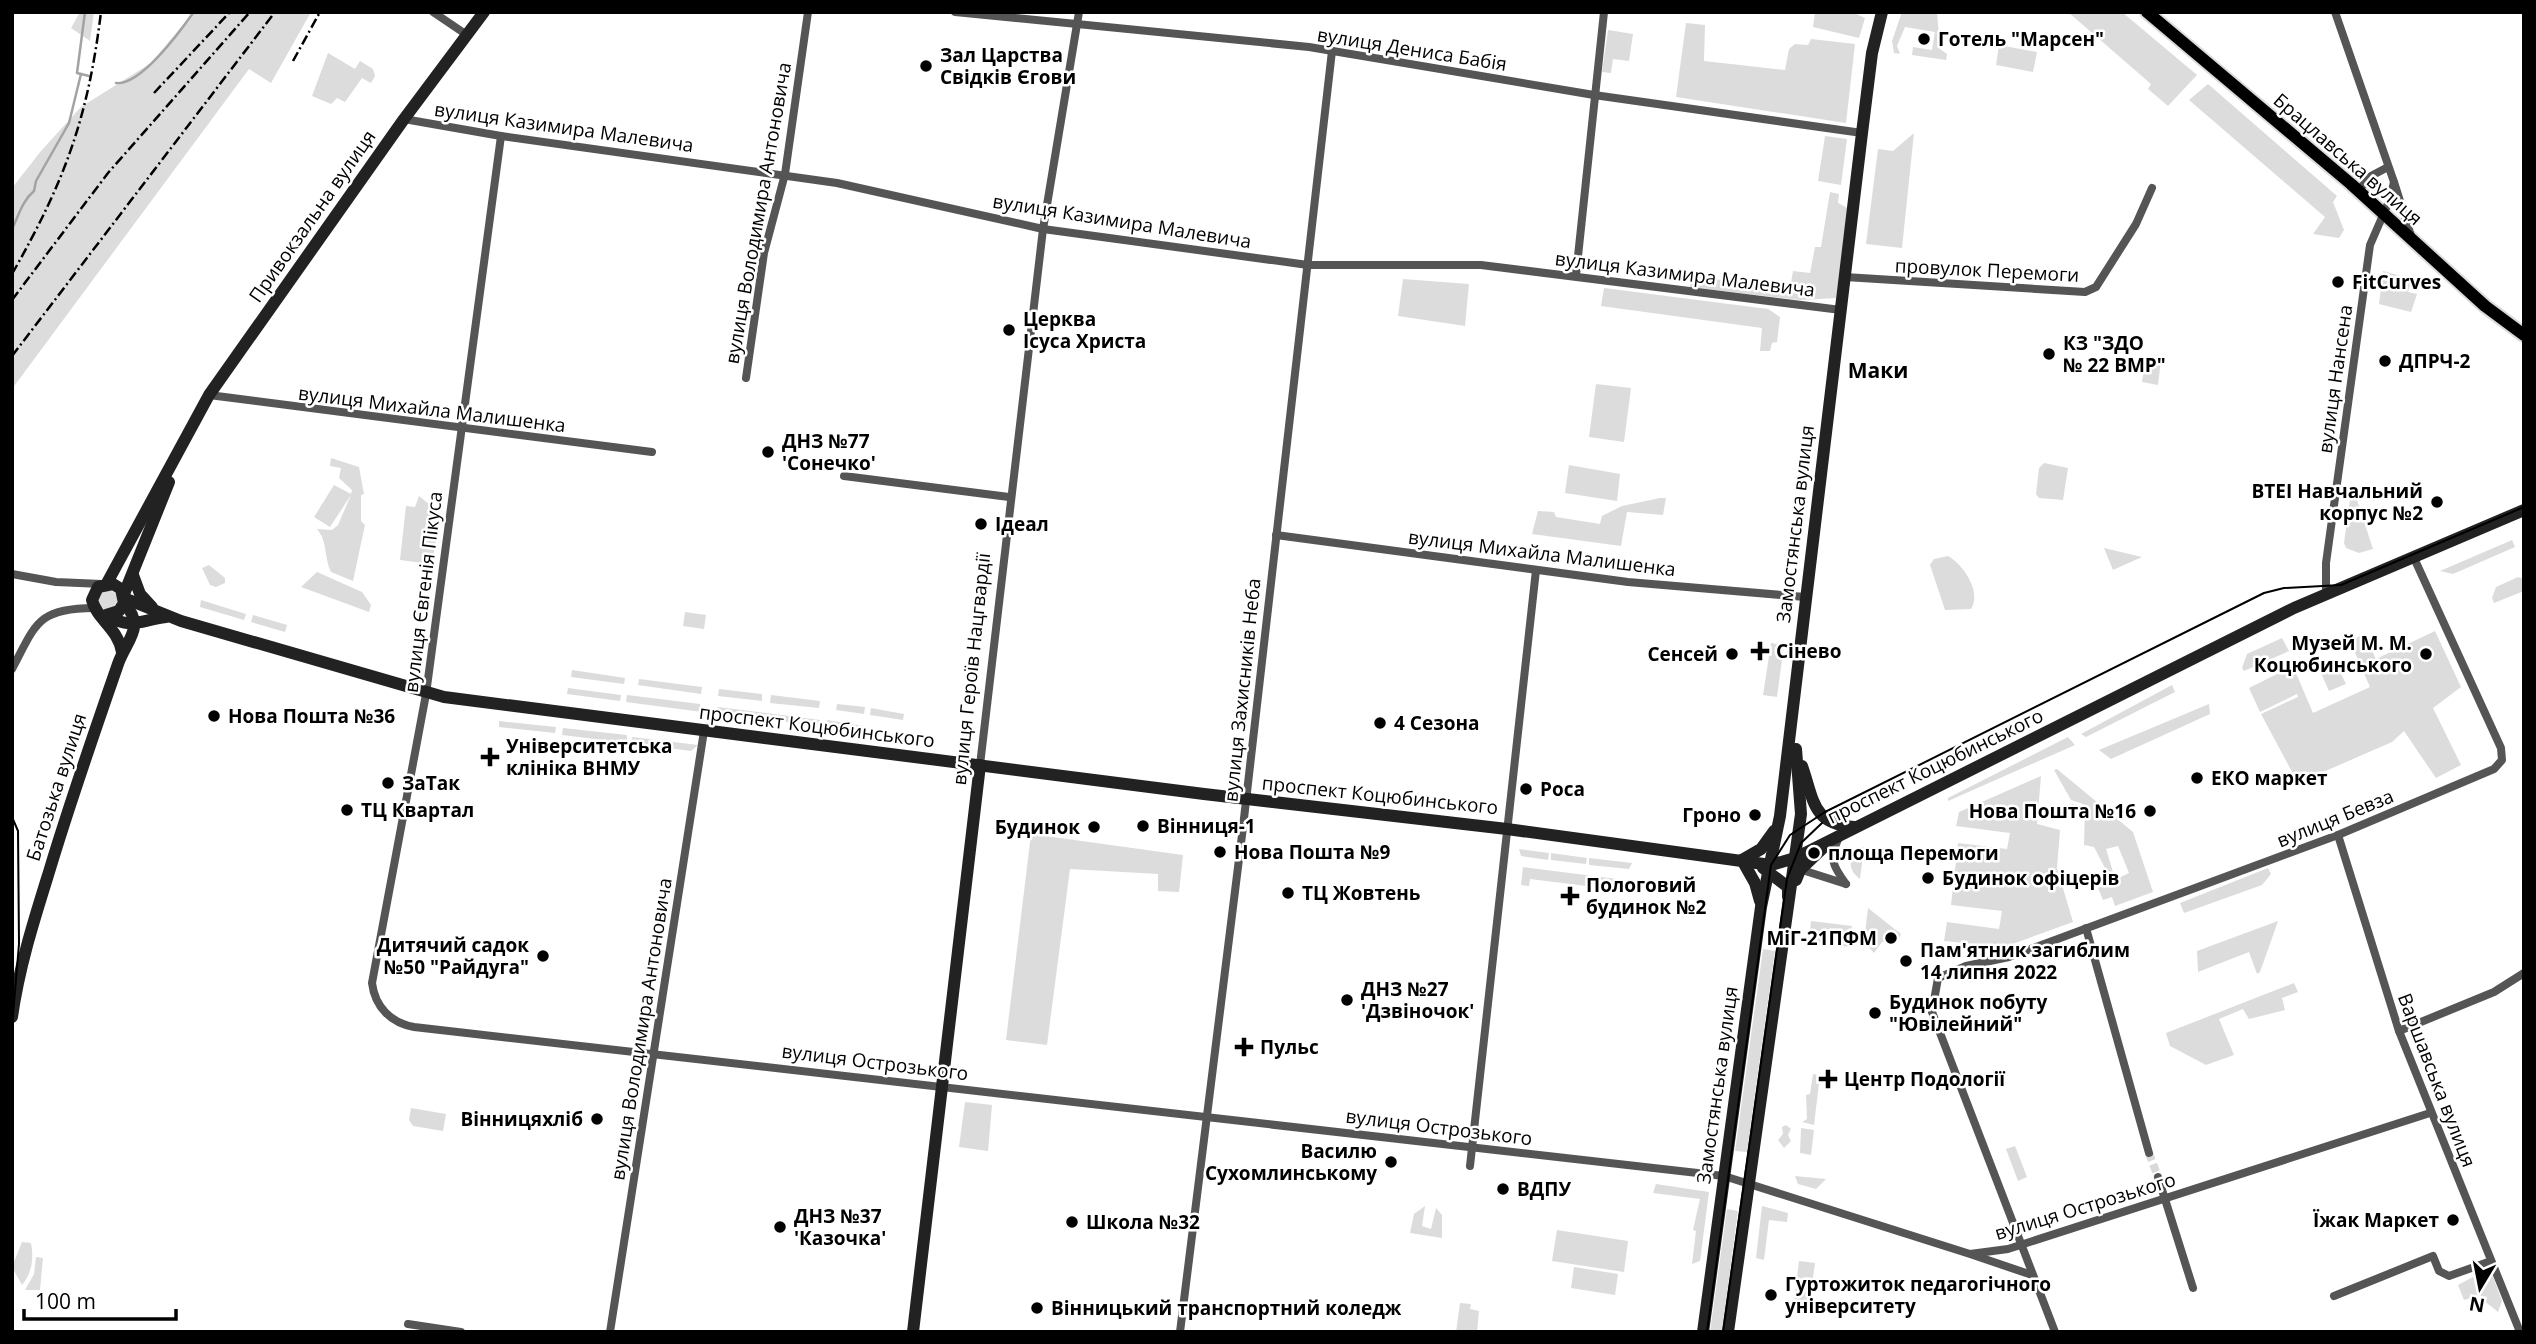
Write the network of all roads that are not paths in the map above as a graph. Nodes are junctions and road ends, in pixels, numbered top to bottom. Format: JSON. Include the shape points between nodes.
{"nodes":[{"id":1,"x":433,"y":12,"type":"edge"},
{"id":2,"x":484,"y":12,"type":"edge"},
{"id":3,"x":808,"y":12,"type":"edge"},
{"id":4,"x":955,"y":12,"type":"edge"},
{"id":5,"x":1079,"y":12,"type":"edge"},
{"id":6,"x":1604,"y":12,"type":"edge"},
{"id":7,"x":1882,"y":12,"type":"edge"},
{"id":8,"x":2147,"y":12,"type":"edge"},
{"id":9,"x":2335,"y":12,"type":"edge"},
{"id":10,"x":1077,"y":25,"type":"junction"},
{"id":11,"x":467,"y":35,"type":"junction"},
{"id":12,"x":1332,"y":51,"type":"junction"},
{"id":13,"x":1594,"y":95,"type":"junction"},
{"id":14,"x":404,"y":119,"type":"junction"},
{"id":15,"x":1862,"y":133,"type":"junction"},
{"id":16,"x":501,"y":136,"type":"junction"},
{"id":17,"x":2388,"y":167,"type":"junction"},
{"id":18,"x":785,"y":174,"type":"junction"},
{"id":19,"x":2394,"y":182,"type":"junction"},
{"id":20,"x":2152,"y":188,"type":"dead end"},
{"id":21,"x":2358,"y":191,"type":"junction"},
{"id":22,"x":2384,"y":214,"type":"junction"},
{"id":23,"x":1043,"y":229,"type":"junction"},
{"id":24,"x":2412,"y":239,"type":"junction"},
{"id":25,"x":1308,"y":265,"type":"junction"},
{"id":26,"x":1576,"y":275,"type":"junction"},
{"id":27,"x":1845,"y":277,"type":"junction"},
{"id":28,"x":1841,"y":310,"type":"junction"},
{"id":29,"x":2524,"y":335,"type":"edge"},
{"id":30,"x":746,"y":377,"type":"dead end"},
{"id":31,"x":209,"y":396,"type":"junction"},
{"id":32,"x":461,"y":429,"type":"junction"},
{"id":33,"x":182,"y":449,"type":"junction"},
{"id":34,"x":652,"y":452,"type":"dead end"},
{"id":35,"x":844,"y":476,"type":"dead end"},
{"id":36,"x":1009,"y":497,"type":"junction"},
{"id":37,"x":2524,"y":510,"type":"edge"},
{"id":38,"x":1276,"y":535,"type":"junction"},
{"id":39,"x":2414,"y":558,"type":"junction"},
{"id":40,"x":1536,"y":570,"type":"junction"},
{"id":41,"x":12,"y":574,"type":"edge"},
{"id":42,"x":133,"y":575,"type":"junction"},
{"id":43,"x":104,"y":584,"type":"junction"},
{"id":44,"x":2326,"y":594,"type":"junction"},
{"id":45,"x":1805,"y":597,"type":"junction"},
{"id":46,"x":124,"y":598,"type":"junction"},
{"id":47,"x":100,"y":612,"type":"junction"},
{"id":48,"x":166,"y":617,"type":"junction"},
{"id":49,"x":136,"y":625,"type":"junction"},
{"id":50,"x":122,"y":652,"type":"junction"},
{"id":51,"x":12,"y":669,"type":"edge"},
{"id":52,"x":426,"y":694,"type":"junction"},
{"id":53,"x":1791,"y":725,"type":"junction"},
{"id":54,"x":704,"y":731,"type":"junction"},
{"id":55,"x":1796,"y":749,"type":"junction"},
{"id":56,"x":980,"y":765,"type":"junction"},
{"id":57,"x":1245,"y":799,"type":"junction"},
{"id":58,"x":1779,"y":825,"type":"junction"},
{"id":59,"x":1854,"y":828,"type":"junction"},
{"id":60,"x":1507,"y":829,"type":"junction"},
{"id":61,"x":1840,"y":835,"type":"junction"},
{"id":62,"x":2338,"y":835,"type":"junction"},
{"id":63,"x":1741,"y":860,"type":"junction"},
{"id":64,"x":1796,"y":865,"type":"junction"},
{"id":65,"x":1769,"y":866,"type":"junction"},
{"id":66,"x":1761,"y":907,"type":"junction"},
{"id":67,"x":1787,"y":911,"type":"junction"},
{"id":68,"x":2086,"y":929,"type":"junction"},
{"id":69,"x":2524,"y":973,"type":"edge"},
{"id":70,"x":12,"y":1017,"type":"edge"},
{"id":71,"x":414,"y":1027,"type":"joint"},
{"id":72,"x":2399,"y":1031,"type":"junction"},
{"id":73,"x":654,"y":1052,"type":"junction"},
{"id":74,"x":944,"y":1086,"type":"junction"},
{"id":75,"x":2430,"y":1113,"type":"junction"},
{"id":76,"x":1207,"y":1115,"type":"junction"},
{"id":77,"x":1472,"y":1147,"type":"junction"},
{"id":78,"x":2149,"y":1153,"type":"tunnel mouth"},
{"id":79,"x":1470,"y":1166,"type":"dead end"},
{"id":80,"x":1724,"y":1176,"type":"junction"},
{"id":81,"x":2158,"y":1177,"type":"tunnel mouth"},
{"id":82,"x":1748,"y":1185,"type":"junction"},
{"id":83,"x":2166,"y":1198,"type":"junction"},
{"id":84,"x":2021,"y":1245,"type":"junction"},
{"id":85,"x":1970,"y":1254,"type":"junction"},
{"id":86,"x":2491,"y":1261,"type":"junction"},
{"id":87,"x":2032,"y":1275,"type":"junction"},
{"id":88,"x":2193,"y":1288,"type":"dead end"},
{"id":89,"x":2334,"y":1296,"type":"dead end"},
{"id":90,"x":408,"y":1324,"type":"dead end"},
{"id":91,"x":461,"y":1332,"type":"edge"},
{"id":92,"x":610,"y":1332,"type":"edge"},
{"id":93,"x":913,"y":1332,"type":"edge"},
{"id":94,"x":1180,"y":1332,"type":"edge"},
{"id":95,"x":1703,"y":1332,"type":"edge"},
{"id":96,"x":1728,"y":1332,"type":"edge"},
{"id":97,"x":2055,"y":1332,"type":"edge"},
{"id":98,"x":2520,"y":1332,"type":"edge"}],
"edges":[{"from":1,"to":11,"type":"street"},
{"from":2,"to":11,"type":"main road","name":"Привокзальна вулиця"},
{"from":3,"to":18,"type":"street","name":"вулиця Володимира Антоновича"},
{"from":4,"to":10,"type":"street","name":"вулиця Дениса Бабія"},
{"from":5,"to":10,"type":"street","name":"вулиця Героїв Нацгвардії"},
{"from":6,"to":13,"type":"street"},
{"from":7,"to":15,"type":"main road","name":"Замостянська вулиця"},
{"from":8,"to":21,"type":"main road","name":"Брацлавська вулиця"},
{"from":9,"to":17,"type":"street"},
{"from":10,"to":12,"type":"street","name":"вулиця Дениса Бабія"},
{"from":10,"to":23,"type":"street","name":"вулиця Героїв Нацгвардії"},
{"from":11,"to":14,"type":"main road","name":"Привокзальна вулиця"},
{"from":12,"to":13,"type":"street","name":"вулиця Дениса Бабія"},
{"from":12,"to":25,"type":"street","name":"вулиця Захисників Неба"},
{"from":13,"to":15,"type":"street","name":"вулиця Дениса Бабія"},
{"from":13,"to":26,"type":"street"},
{"from":14,"to":16,"type":"street","name":"вулиця Казимира Малевича"},
{"from":14,"to":31,"type":"main road","name":"Привокзальна вулиця"},
{"from":15,"to":27,"type":"main road","name":"Замостянська вулиця"},
{"from":16,"to":18,"type":"street","name":"вулиця Казимира Малевича"},
{"from":16,"to":32,"type":"street","name":"вулиця Євгенія Пікуса"},
{"from":17,"to":19,"type":"street"},
{"from":17,"to":21,"type":"street","via":[[2371,176]]},
{"from":18,"to":23,"type":"street","name":"вулиця Казимира Малевича"},
{"from":18,"to":30,"type":"street","name":"вулиця Володимира Антоновича","via":[[764,253]]},
{"from":19,"to":22,"type":"street","name":"вулиця Нансена"},
{"from":19,"to":24,"type":"street"},
{"from":20,"to":27,"type":"street","name":"провулок Перемоги","via":[[2101,280],[2085,292]]},
{"from":21,"to":22,"type":"main road","name":"Брацлавська вулиця"},
{"from":22,"to":24,"type":"main road","name":"Брацлавська вулиця"},
{"from":22,"to":44,"type":"street","name":"вулиця Нансена","via":[[2370,245],[2327,556]]},
{"from":23,"to":25,"type":"street","name":"вулиця Казимира Малевича"},
{"from":23,"to":36,"type":"street","name":"вулиця Героїв Нацгвардії"},
{"from":24,"to":29,"type":"main road","name":"Брацлавська вулиця"},
{"from":25,"to":26,"type":"street","name":"вулиця Казимира Малевича","via":[[1480,265]]},
{"from":25,"to":38,"type":"street","name":"вулиця Захисників Неба"},
{"from":26,"to":28,"type":"street","name":"вулиця Казимира Малевича"},
{"from":27,"to":28,"type":"main road","name":"Замостянська вулиця"},
{"from":28,"to":45,"type":"main road","name":"Замостянська вулиця"},
{"from":31,"to":32,"type":"street","name":"вулиця Михайла Малишенка"},
{"from":31,"to":33,"type":"main road","name":"Привокзальна вулиця"},
{"from":32,"to":34,"type":"street","name":"вулиця Михайла Малишенка"},
{"from":32,"to":52,"type":"street","name":"вулиця Євгенія Пікуса"},
{"from":33,"to":42,"type":"main road"},
{"from":33,"to":43,"type":"main road"},
{"from":35,"to":36,"type":"street"},
{"from":36,"to":56,"type":"street","name":"вулиця Героїв Нацгвардії"},
{"from":37,"to":39,"type":"main road","name":"проспект Коцюбинського"},
{"from":38,"to":40,"type":"street","name":"вулиця Михайла Малишенка"},
{"from":38,"to":57,"type":"street","name":"вулиця Захисників Неба"},
{"from":39,"to":44,"type":"main road","name":"проспект Коцюбинського"},
{"from":39,"to":62,"type":"street","name":"вулиця Бевза","via":[[2501,748],[2502,760],[2494,769]]},
{"from":40,"to":45,"type":"street","name":"вулиця Михайла Малишенка"},
{"from":40,"to":60,"type":"street"},
{"from":41,"to":43,"type":"street"},
{"from":42,"to":46,"type":"main road"},
{"from":42,"to":48,"type":"main road","via":[[146,603]]},
{"from":43,"to":46,"type":"main road","via":[[118,586]]},
{"from":43,"to":47,"type":"main road","via":[[92,595]]},
{"from":44,"to":59,"type":"main road","name":"проспект Коцюбинського"},
{"from":45,"to":53,"type":"main road","name":"Замостянська вулиця"},
{"from":46,"to":47,"type":"main road","via":[[119,611]]},
{"from":46,"to":48,"type":"main road","name":"проспект Коцюбинського"},
{"from":46,"to":49,"type":"main road"},
{"from":47,"to":49,"type":"main road","via":[[122,625]]},
{"from":47,"to":50,"type":"main road","via":[[116,632]]},
{"from":47,"to":51,"type":"street","via":[[54,612],[37,622]]},
{"from":48,"to":49,"type":"main road"},
{"from":48,"to":52,"type":"main road","name":"проспект Коцюбинського"},
{"from":49,"to":50,"type":"main road","name":"Батозька вулиця"},
{"from":50,"to":70,"type":"main road","name":"Батозька вулиця","via":[[26,945]]},
{"from":52,"to":54,"type":"main road","name":"проспект Коцюбинського"},
{"from":52,"to":71,"type":"street","name":"вулиця Євгенія Пікуса","via":[[372,983],[373,995],[385,1013]]},
{"from":53,"to":55,"type":"main road"},
{"from":53,"to":58,"type":"main road","name":"Замостянська вулиця"},
{"from":54,"to":56,"type":"main road","name":"проспект Коцюбинського"},
{"from":54,"to":73,"type":"street","name":"вулиця Володимира Антоновича"},
{"from":55,"to":59,"type":"main road","via":[[1819,816],[1836,826]]},
{"from":55,"to":64,"type":"main road","via":[[1801,814]]},
{"from":56,"to":57,"type":"main road","name":"проспект Коцюбинського"},
{"from":56,"to":74,"type":"main road","name":"вулиця Героїв Нацгвардії"},
{"from":57,"to":60,"type":"main road","name":"проспект Коцюбинського"},
{"from":57,"to":76,"type":"street","name":"вулиця Захисників Неба"},
{"from":58,"to":63,"type":"main road","via":[[1761,849]]},
{"from":58,"to":64,"type":"main road","via":[[1780,848]]},
{"from":58,"to":65,"type":"main road","name":"Замостянська вулиця"},
{"from":59,"to":61,"type":"main road","name":"проспект Коцюбинського"},
{"from":60,"to":63,"type":"main road","name":"проспект Коцюбинського"},
{"from":60,"to":77,"type":"street"},
{"from":61,"to":64,"type":"main road"},
{"from":61,"to":64,"type":"street","via":[[1832,853],[1835,869],[1846,884]]},
{"from":62,"to":68,"type":"street","name":"вулиця Бевза"},
{"from":62,"to":72,"type":"street","name":"Варшавська вулиця"},
{"from":63,"to":65,"type":"main road","name":"проспект Коцюбинського"},
{"from":63,"to":66,"type":"main road","via":[[1755,883]]},
{"from":64,"to":65,"type":"main road","name":"проспект Коцюбинського"},
{"from":64,"to":67,"type":"main road"},
{"from":65,"to":66,"type":"main road","name":"Замостянська вулиця"},
{"from":65,"to":67,"type":"main road","via":[[1788,887]]},
{"from":66,"to":80,"type":"main road","name":"Замостянська вулиця"},
{"from":67,"to":82,"type":"main road"},
{"from":68,"to":78,"type":"street"},
{"from":68,"to":84,"type":"street","name":"вулиця Бевза","via":[[1938,978],[1932,1012]]},
{"from":69,"to":72,"type":"street","via":[[2494,992]]},
{"from":71,"to":73,"type":"street","name":"вулиця Острозького"},
{"from":72,"to":75,"type":"street","name":"Варшавська вулиця"},
{"from":73,"to":74,"type":"street","name":"вулиця Острозького"},
{"from":73,"to":92,"type":"street","name":"вулиця Володимира Антоновича"},
{"from":74,"to":76,"type":"street","name":"вулиця Острозького"},
{"from":74,"to":93,"type":"main road","name":"вулиця Героїв Нацгвардії"},
{"from":75,"to":83,"type":"street","name":"вулиця Острозького"},
{"from":75,"to":86,"type":"street","name":"Варшавська вулиця"},
{"from":76,"to":77,"type":"street","name":"вулиця Острозького"},
{"from":76,"to":94,"type":"street","name":"вулиця Захисників Неба"},
{"from":77,"to":79,"type":"street"},
{"from":77,"to":80,"type":"street","name":"вулиця Острозького"},
{"from":80,"to":82,"type":"street","name":"вулиця Острозького"},
{"from":80,"to":95,"type":"main road","name":"Замостянська вулиця"},
{"from":81,"to":83,"type":"street"},
{"from":82,"to":85,"type":"street","name":"вулиця Острозького"},
{"from":82,"to":96,"type":"main road"},
{"from":83,"to":84,"type":"street","name":"вулиця Острозького"},
{"from":83,"to":88,"type":"street"},
{"from":84,"to":85,"type":"street","name":"вулиця Острозького"},
{"from":84,"to":87,"type":"street"},
{"from":85,"to":87,"type":"street"},
{"from":86,"to":89,"type":"street","via":[[2449,1276],[2439,1271],[2433,1256]]},
{"from":86,"to":98,"type":"street","name":"Варшавська вулиця"},
{"from":87,"to":97,"type":"street"},
{"from":90,"to":91,"type":"street"}]}
